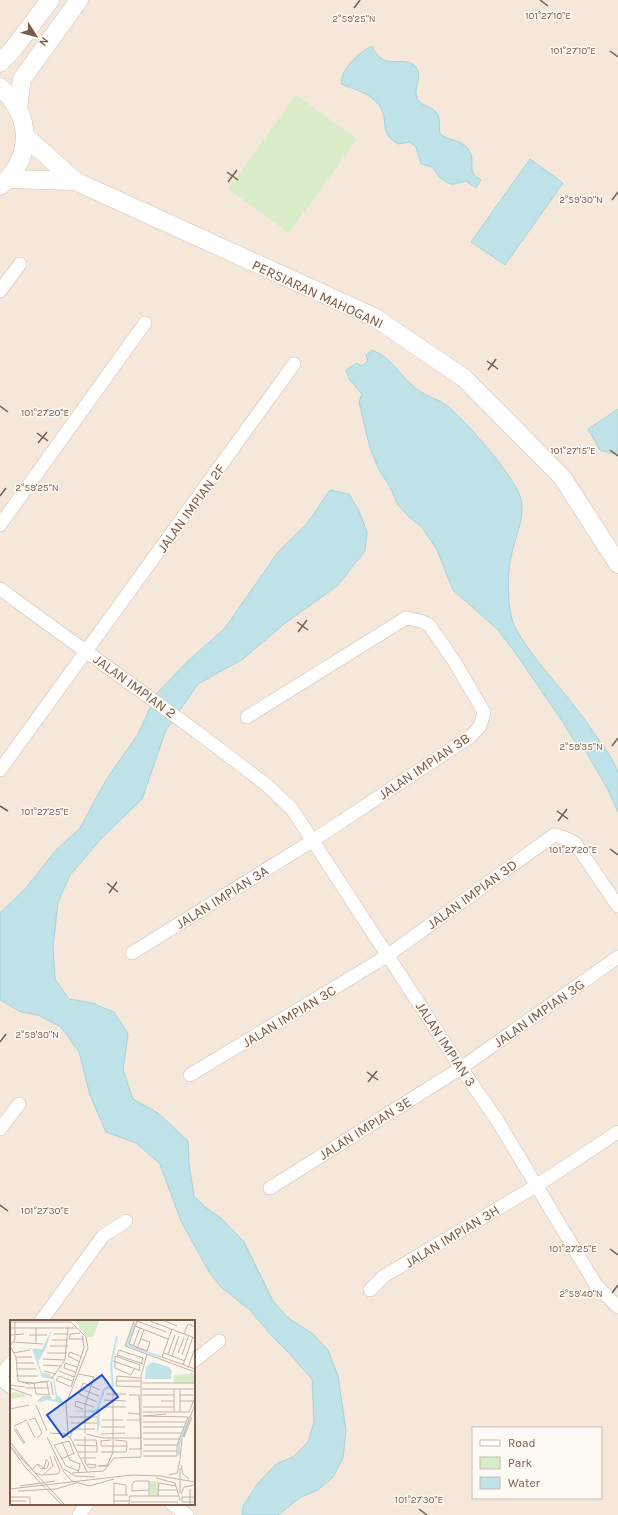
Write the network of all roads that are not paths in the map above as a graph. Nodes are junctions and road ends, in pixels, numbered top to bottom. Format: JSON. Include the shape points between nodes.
{"nodes":[{"id":1,"x":50,"y":0,"type":"edge"},
{"id":2,"x":80,"y":0,"type":"edge"},
{"id":3,"x":0,"y":63,"type":"edge"},
{"id":4,"x":0,"y":87,"type":"edge"},
{"id":5,"x":18,"y":109,"type":"junction"},
{"id":6,"x":25,"y":136,"type":"junction"},
{"id":7,"x":75,"y":181,"type":"junction"},
{"id":8,"x":4,"y":182,"type":"edge"},
{"id":9,"x":20,"y":264,"type":"dead end"},
{"id":10,"x":0,"y":291,"type":"edge"},
{"id":11,"x":146,"y":323,"type":"dead end"},
{"id":12,"x":294,"y":364,"type":"dead end"},
{"id":13,"x":0,"y":525,"type":"edge"},
{"id":14,"x":618,"y":564,"type":"edge"},
{"id":15,"x":0,"y":589,"type":"edge"},
{"id":16,"x":87,"y":651,"type":"junction"},
{"id":17,"x":247,"y":717,"type":"dead end"},
{"id":18,"x":0,"y":770,"type":"edge"},
{"id":19,"x":268,"y":786,"type":"joint"},
{"id":20,"x":312,"y":841,"type":"junction"},
{"id":21,"x":618,"y":906,"type":"edge"},
{"id":22,"x":132,"y":953,"type":"dead end"},
{"id":23,"x":387,"y":956,"type":"junction"},
{"id":24,"x":618,"y":957,"type":"edge"},
{"id":25,"x":460,"y":1068,"type":"junction"},
{"id":26,"x":190,"y":1075,"type":"dead end"},
{"id":27,"x":18,"y":1104,"type":"dead end"},
{"id":28,"x":0,"y":1129,"type":"edge"},
{"id":29,"x":618,"y":1132,"type":"edge"},
{"id":30,"x":536,"y":1186,"type":"junction"},
{"id":31,"x":270,"y":1188,"type":"dead end"},
{"id":32,"x":126,"y":1221,"type":"dead end"},
{"id":33,"x":370,"y":1290,"type":"dead end"},
{"id":34,"x":618,"y":1307,"type":"edge"},
{"id":35,"x":42,"y":1320,"type":"edge"},
{"id":36,"x":219,"y":1342,"type":"dead end"},
{"id":37,"x":195,"y":1360,"type":"edge"},
{"id":38,"x":10,"y":1363,"type":"edge"},
{"id":39,"x":0,"y":1378,"type":"edge"},
{"id":40,"x":10,"y":1386,"type":"edge"},
{"id":41,"x":86,"y":1505,"type":"edge"},
{"id":42,"x":173,"y":1505,"type":"edge"},
{"id":43,"x":79,"y":1515,"type":"edge"},
{"id":44,"x":187,"y":1515,"type":"edge"}],
"edges":[{"from":1,"to":3,"type":"main road"},
{"from":2,"to":5,"type":"main road","via":[[22,79]]},
{"from":4,"to":5,"type":"main road","via":[[10,96]]},
{"from":5,"to":6,"type":"main road"},
{"from":6,"to":7,"type":"main road"},
{"from":6,"to":8,"type":"main road","via":[[23,152],[17,166]]},
{"from":7,"to":8,"type":"main road"},
{"from":7,"to":14,"type":"main road","name":"PERSIARAN MAHOGANI","via":[[374,317],[464,378],[562,477]]},
{"from":9,"to":10,"type":"street"},
{"from":11,"to":13,"type":"street"},
{"from":12,"to":16,"type":"street","name":"JALAN IMPIAN 2F"},
{"from":15,"to":16,"type":"street","name":"JALAN IMPIAN 2"},
{"from":16,"to":18,"type":"street","name":"JALAN IMPIAN 2F"},
{"from":16,"to":19,"type":"street","name":"JALAN IMPIAN 2"},
{"from":17,"to":20,"type":"street","name":"JALAN IMPIAN 3B","via":[[406,618],[429,625],[484,712],[480,726],[471,736]]},
{"from":19,"to":20,"type":"street","name":"JALAN IMPIAN 3","via":[[292,808]]},
{"from":20,"to":22,"type":"street","name":"JALAN IMPIAN 3A"},
{"from":20,"to":23,"type":"street","name":"JALAN IMPIAN 3"},
{"from":21,"to":23,"type":"street","name":"JALAN IMPIAN 3D","via":[[575,843],[554,835]]},
{"from":23,"to":25,"type":"street","name":"JALAN IMPIAN 3"},
{"from":23,"to":26,"type":"street","name":"JALAN IMPIAN 3C"},
{"from":24,"to":25,"type":"street","name":"JALAN IMPIAN 3G"},
{"from":25,"to":30,"type":"street","name":"JALAN IMPIAN 3","via":[[497,1120]]},
{"from":25,"to":31,"type":"street","name":"JALAN IMPIAN 3E"},
{"from":27,"to":28,"type":"street"},
{"from":29,"to":30,"type":"street","name":"JALAN IMPIAN 3H"},
{"from":30,"to":33,"type":"street","name":"JALAN IMPIAN 3H","via":[[384,1276]]},
{"from":30,"to":34,"type":"street","name":"JALAN IMPIAN 3","via":[[596,1285]]},
{"from":32,"to":35,"type":"street","via":[[103,1236]]},
{"from":36,"to":37,"type":"street"},
{"from":38,"to":39,"type":"street"},
{"from":39,"to":40,"type":"street"},
{"from":41,"to":43,"type":"street"},
{"from":42,"to":44,"type":"street"}]}
